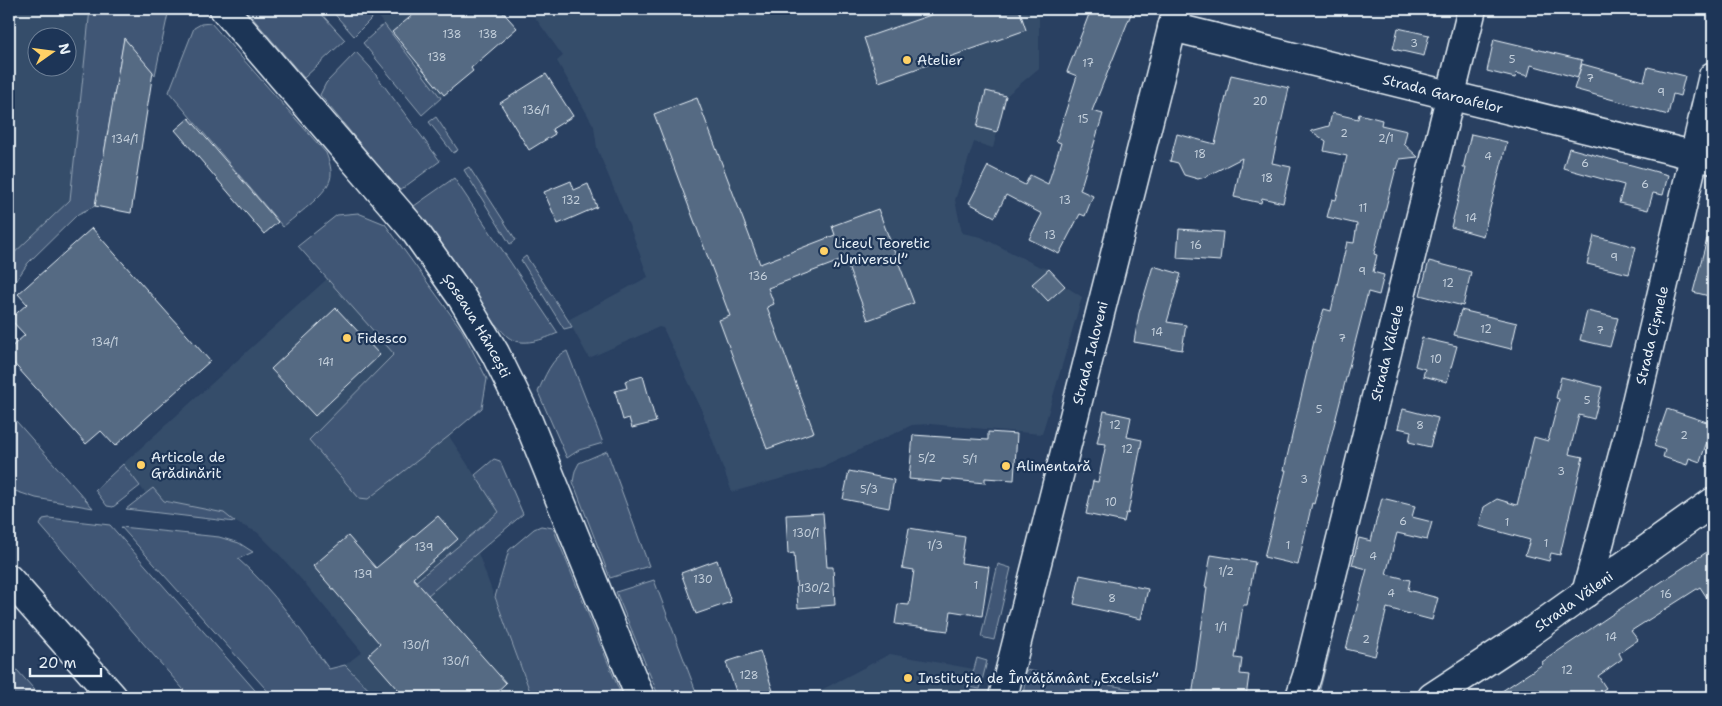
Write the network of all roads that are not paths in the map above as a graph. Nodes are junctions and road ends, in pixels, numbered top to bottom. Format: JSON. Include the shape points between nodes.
{"nodes":[{"id":1,"x":224,"y":9,"type":"edge"},
{"id":2,"x":1472,"y":9,"type":"edge"},
{"id":3,"x":1175,"y":18,"type":"edge"},
{"id":4,"x":1713,"y":76,"type":"edge"},
{"id":5,"x":1451,"y":95,"type":"junction"},
{"id":6,"x":1704,"y":157,"type":"edge"},
{"id":7,"x":1713,"y":502,"type":"edge"},
{"id":8,"x":9,"y":579,"type":"edge"},
{"id":9,"x":1586,"y":593,"type":"junction"},
{"id":10,"x":113,"y":697,"type":"edge"},
{"id":11,"x":640,"y":697,"type":"edge"},
{"id":12,"x":1003,"y":697,"type":"edge"},
{"id":13,"x":1300,"y":697,"type":"edge"},
{"id":14,"x":1432,"y":697,"type":"edge"}],
"edges":[{"from":1,"to":11,"type":"main road","name":"Șoseaua Hâncești","via":[[414,230],[462,298],[495,353],[526,416]]},
{"from":2,"to":5,"type":"main road","name":"Strada Vâlcele"},
{"from":3,"to":5,"type":"main road","name":"Strada Garoafelor"},
{"from":3,"to":12,"type":"main road","name":"Strada Ialoveni"},
{"from":4,"to":6,"type":"main road","name":"Strada Cișmele"},
{"from":5,"to":6,"type":"main road","name":"Strada Garoafelor"},
{"from":5,"to":13,"type":"main road","name":"Strada Vâlcele"},
{"from":6,"to":9,"type":"main road","name":"Strada Cișmele"},
{"from":7,"to":9,"type":"main road","name":"Strada Văleni"},
{"from":8,"to":10,"type":"main road"},
{"from":9,"to":14,"type":"main road","name":"Strada Văleni"}]}
